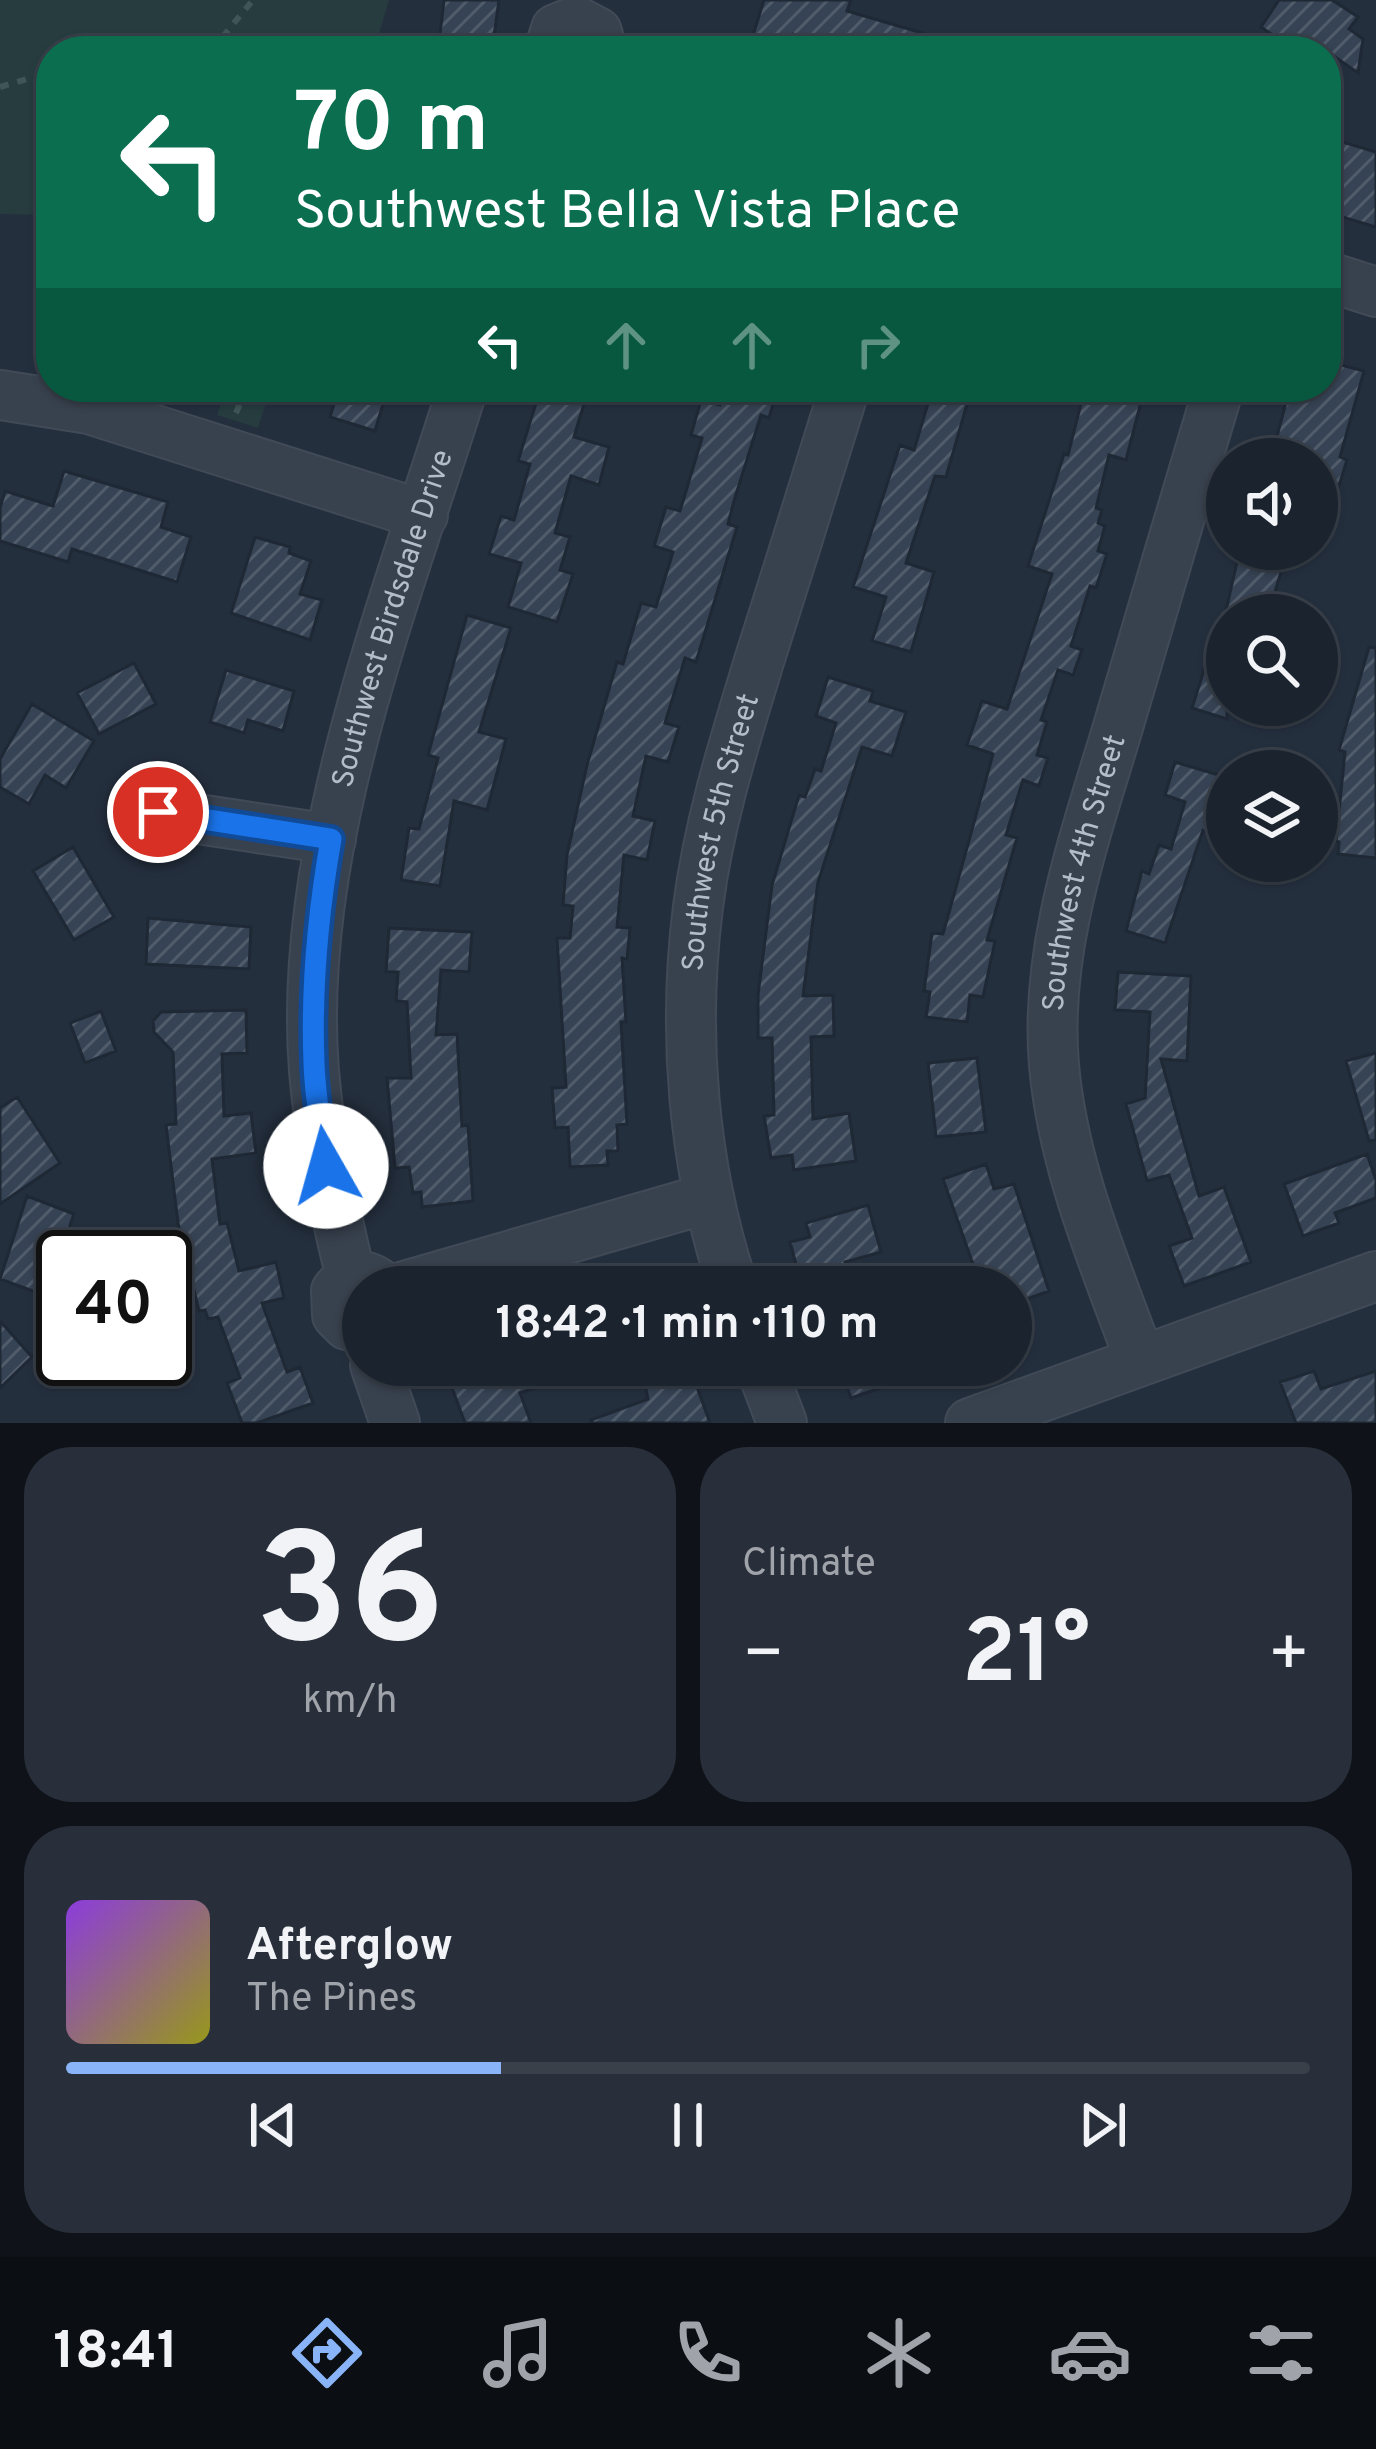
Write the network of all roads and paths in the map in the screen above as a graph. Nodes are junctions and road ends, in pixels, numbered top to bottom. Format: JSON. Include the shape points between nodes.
{"nodes":[{"id":1,"x":253,"y":0,"type":"edge"},
{"id":2,"x":223,"y":36,"type":"edge"},
{"id":3,"x":36,"y":76,"type":"edge"},
{"id":4,"x":0,"y":87,"type":"edge"},
{"id":5,"x":1341,"y":281,"type":"edge"},
{"id":6,"x":1376,"y":292,"type":"edge"},
{"id":7,"x":0,"y":395,"type":"edge"},
{"id":8,"x":36,"y":401,"type":"edge"},
{"id":9,"x":44,"y":402,"type":"edge"},
{"id":10,"x":458,"y":402,"type":"edge"},
{"id":11,"x":840,"y":402,"type":"edge"},
{"id":12,"x":1215,"y":402,"type":"edge"},
{"id":13,"x":423,"y":515,"type":"junction"},
{"id":14,"x":158,"y":812,"type":"dead end"},
{"id":15,"x":331,"y":839,"type":"junction"},
{"id":16,"x":709,"y":1198,"type":"junction"},
{"id":17,"x":360,"y":1266,"type":"edge"},
{"id":18,"x":474,"y":1266,"type":"edge"},
{"id":19,"x":728,"y":1266,"type":"edge"},
{"id":20,"x":1376,"y":1276,"type":"edge"},
{"id":21,"x":342,"y":1290,"type":"edge"},
{"id":22,"x":342,"y":1321,"type":"edge"},
{"id":23,"x":1141,"y":1360,"type":"junction"},
{"id":24,"x":382,"y":1386,"type":"edge"},
{"id":25,"x":768,"y":1386,"type":"edge"},
{"id":26,"x":395,"y":1423,"type":"edge"},
{"id":27,"x":782,"y":1423,"type":"edge"},
{"id":28,"x":970,"y":1423,"type":"edge"}],
"edges":[{"from":1,"to":2,"type":"path"},
{"from":3,"to":4,"type":"path"},
{"from":5,"to":6,"type":"street"},
{"from":7,"to":8,"type":"street"},
{"from":9,"to":13,"type":"street","via":[[89,409]]},
{"from":10,"to":13,"type":"street","name":"Southwest Birdsdale Drive"},
{"from":11,"to":16,"type":"street","name":"Southwest 5th Street","via":[[723,779],[698,908],[692,1063]]},
{"from":12,"to":23,"type":"street","name":"Southwest 4th Street","via":[[1072,884],[1052,1021],[1064,1139]]},
{"from":13,"to":15,"type":"street","name":"Southwest Birdsdale Drive","via":[[353,739]]},
{"from":14,"to":15,"type":"street"},
{"from":15,"to":17,"type":"street","name":"Southwest Birdsdale Drive","via":[[314,1069],[331,1197]]},
{"from":16,"to":18,"type":"street"},
{"from":16,"to":19,"type":"street","name":"Southwest 5th Street"},
{"from":20,"to":23,"type":"street"},
{"from":21,"to":22,"type":"street","name":"Southwest Birdsdale Drive","via":[[334,1307]]},
{"from":23,"to":28,"type":"street"},
{"from":24,"to":26,"type":"street"},
{"from":25,"to":27,"type":"street"}]}
